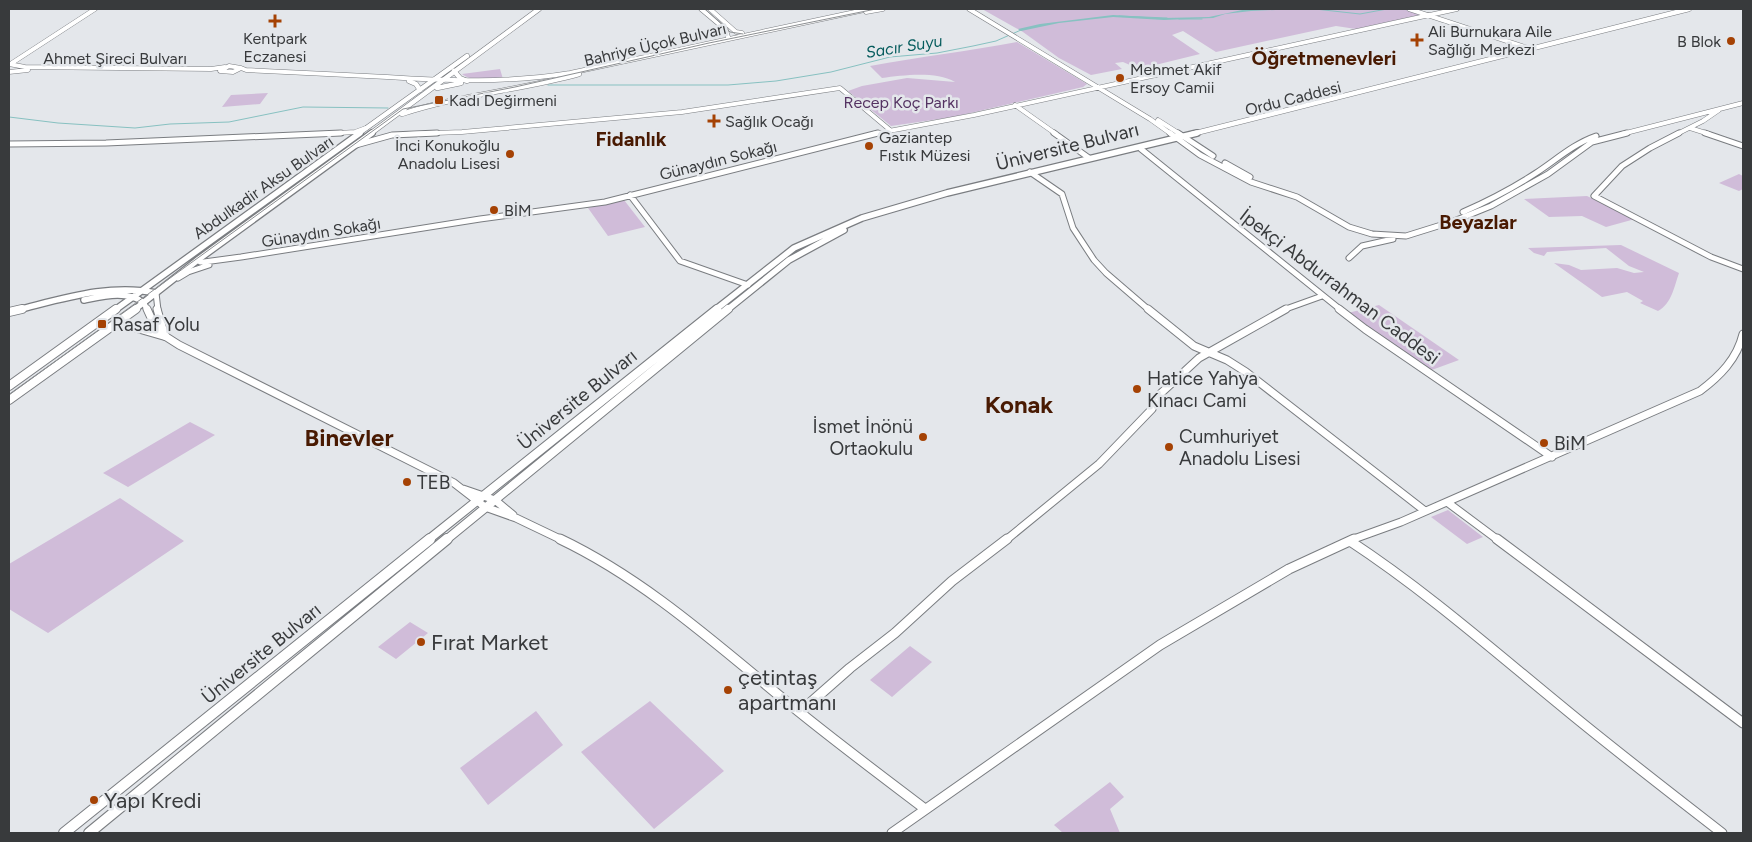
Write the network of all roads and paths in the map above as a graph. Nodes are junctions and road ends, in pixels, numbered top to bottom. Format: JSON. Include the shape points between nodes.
{"nodes":[{"id":1,"x":95,"y":9,"type":"edge"},
{"id":2,"x":102,"y":9,"type":"edge"},
{"id":3,"x":532,"y":9,"type":"edge"},
{"id":4,"x":539,"y":9,"type":"edge"},
{"id":5,"x":701,"y":9,"type":"edge"},
{"id":6,"x":710,"y":9,"type":"edge"},
{"id":7,"x":869,"y":9,"type":"edge"},
{"id":8,"x":882,"y":9,"type":"edge"},
{"id":9,"x":969,"y":9,"type":"edge"},
{"id":10,"x":976,"y":9,"type":"edge"},
{"id":11,"x":1409,"y":9,"type":"edge"},
{"id":12,"x":1414,"y":9,"type":"edge"},
{"id":13,"x":1457,"y":9,"type":"edge"},
{"id":14,"x":1688,"y":9,"type":"edge"},
{"id":15,"x":1695,"y":9,"type":"edge"},
{"id":16,"x":1429,"y":15,"type":"junction"},
{"id":17,"x":747,"y":33,"type":"junction"},
{"id":18,"x":1012,"y":33,"type":"junction"},
{"id":19,"x":728,"y":37,"type":"junction"},
{"id":20,"x":1530,"y":49,"type":"junction"},
{"id":21,"x":29,"y":58,"type":"junction"},
{"id":22,"x":9,"y":64,"type":"edge"},
{"id":23,"x":20,"y":65,"type":"junction"},
{"id":24,"x":226,"y":67,"type":"junction"},
{"id":25,"x":42,"y":68,"type":"junction"},
{"id":26,"x":242,"y":68,"type":"junction"},
{"id":27,"x":220,"y":71,"type":"junction"},
{"id":28,"x":9,"y":72,"type":"edge"},
{"id":29,"x":233,"y":72,"type":"junction"},
{"id":30,"x":454,"y":72,"type":"junction"},
{"id":31,"x":579,"y":74,"type":"junction"},
{"id":32,"x":409,"y":81,"type":"junction"},
{"id":33,"x":432,"y":81,"type":"junction"},
{"id":34,"x":443,"y":81,"type":"junction"},
{"id":35,"x":468,"y":81,"type":"junction"},
{"id":36,"x":461,"y":83,"type":"junction"},
{"id":37,"x":1099,"y":87,"type":"junction"},
{"id":38,"x":420,"y":90,"type":"junction"},
{"id":39,"x":428,"y":92,"type":"junction"},
{"id":40,"x":1743,"y":99,"type":"edge"},
{"id":41,"x":1743,"y":103,"type":"edge"},
{"id":42,"x":1015,"y":105,"type":"junction"},
{"id":43,"x":1720,"y":109,"type":"junction"},
{"id":44,"x":1690,"y":115,"type":"junction"},
{"id":45,"x":393,"y":117,"type":"junction"},
{"id":46,"x":1683,"y":118,"type":"junction"},
{"id":47,"x":1706,"y":120,"type":"junction"},
{"id":48,"x":1697,"y":124,"type":"junction"},
{"id":49,"x":380,"y":126,"type":"junction"},
{"id":50,"x":1690,"y":128,"type":"junction"},
{"id":51,"x":370,"y":130,"type":"junction"},
{"id":52,"x":890,"y":130,"type":"junction"},
{"id":53,"x":392,"y":134,"type":"junction"},
{"id":54,"x":1182,"y":137,"type":"junction"},
{"id":55,"x":351,"y":139,"type":"junction"},
{"id":56,"x":9,"y":146,"type":"edge"},
{"id":57,"x":1743,"y":146,"type":"edge"},
{"id":58,"x":1141,"y":149,"type":"junction"},
{"id":59,"x":1090,"y":158,"type":"junction"},
{"id":60,"x":1032,"y":173,"type":"junction"},
{"id":61,"x":630,"y":195,"type":"junction"},
{"id":62,"x":1349,"y":226,"type":"junction"},
{"id":63,"x":1406,"y":236,"type":"junction"},
{"id":64,"x":1362,"y":246,"type":"junction"},
{"id":65,"x":241,"y":258,"type":"junction"},
{"id":66,"x":1349,"y":258,"type":"dead end"},
{"id":67,"x":199,"y":259,"type":"junction"},
{"id":68,"x":1743,"y":269,"type":"edge"},
{"id":69,"x":165,"y":272,"type":"junction"},
{"id":70,"x":172,"y":281,"type":"junction"},
{"id":71,"x":748,"y":285,"type":"junction"},
{"id":72,"x":113,"y":290,"type":"junction"},
{"id":73,"x":141,"y":290,"type":"junction"},
{"id":74,"x":156,"y":293,"type":"junction"},
{"id":75,"x":1322,"y":296,"type":"junction"},
{"id":76,"x":131,"y":297,"type":"junction"},
{"id":77,"x":144,"y":303,"type":"junction"},
{"id":78,"x":9,"y":312,"type":"edge"},
{"id":79,"x":9,"y":316,"type":"edge"},
{"id":80,"x":115,"y":324,"type":"junction"},
{"id":81,"x":1743,"y":334,"type":"edge"},
{"id":82,"x":164,"y":336,"type":"junction"},
{"id":83,"x":1741,"y":348,"type":"edge"},
{"id":84,"x":1208,"y":352,"type":"junction"},
{"id":85,"x":9,"y":386,"type":"edge"},
{"id":86,"x":9,"y":400,"type":"edge"},
{"id":87,"x":1552,"y":457,"type":"junction"},
{"id":88,"x":461,"y":488,"type":"junction"},
{"id":89,"x":486,"y":496,"type":"junction"},
{"id":90,"x":495,"y":500,"type":"junction"},
{"id":91,"x":477,"y":502,"type":"junction"},
{"id":92,"x":1447,"y":502,"type":"junction"},
{"id":93,"x":485,"y":507,"type":"junction"},
{"id":94,"x":1425,"y":511,"type":"junction"},
{"id":95,"x":516,"y":518,"type":"junction"},
{"id":96,"x":1350,"y":541,"type":"junction"},
{"id":97,"x":800,"y":712,"type":"junction"},
{"id":98,"x":1743,"y":723,"type":"edge"},
{"id":99,"x":925,"y":809,"type":"junction"},
{"id":100,"x":64,"y":833,"type":"edge"},
{"id":101,"x":89,"y":833,"type":"edge"},
{"id":102,"x":892,"y":833,"type":"edge"},
{"id":103,"x":1722,"y":833,"type":"edge"}],
"edges":[{"from":1,"to":22,"type":"street"},
{"from":2,"to":21,"type":"street"},
{"from":3,"to":33,"type":"main road"},
{"from":4,"to":30,"type":"main road"},
{"from":5,"to":19,"type":"street","via":[[726,30]]},
{"from":6,"to":17,"type":"street","via":[[736,32]]},
{"from":7,"to":17,"type":"street","name":"Bahriye Üçok Bulvarı"},
{"from":8,"to":31,"type":"street","name":"Bahriye Üçok Bulvarı"},
{"from":9,"to":18,"type":"street"},
{"from":10,"to":18,"type":"street"},
{"from":11,"to":16,"type":"street"},
{"from":12,"to":16,"type":"street"},
{"from":13,"to":16,"type":"street","name":"Günaydın Sokağı"},
{"from":14,"to":20,"type":"main road","name":"Ordu Caddesi"},
{"from":15,"to":20,"type":"main road","name":"Ordu Caddesi"},
{"from":16,"to":20,"type":"street"},
{"from":16,"to":37,"type":"street","name":"Günaydın Sokağı"},
{"from":17,"to":19,"type":"street","name":"Bahriye Üçok Bulvarı"},
{"from":18,"to":37,"type":"street"},
{"from":19,"to":35,"type":"street","name":"Bahriye Üçok Bulvarı","via":[[550,76]]},
{"from":20,"to":54,"type":"main road","name":"Ordu Caddesi"},
{"from":21,"to":23,"type":"street"},
{"from":21,"to":25,"type":"street","via":[[32,64]]},
{"from":22,"to":23,"type":"street"},
{"from":23,"to":25,"type":"street"},
{"from":23,"to":28,"type":"street"},
{"from":24,"to":25,"type":"street"},
{"from":24,"to":26,"type":"street"},
{"from":24,"to":27,"type":"street"},
{"from":26,"to":29,"type":"street"},
{"from":26,"to":33,"type":"street"},
{"from":27,"to":28,"type":"street","name":"Ahmet Şireci Bulvarı"},
{"from":27,"to":29,"type":"street","name":"Ahmet Şireci Bulvarı"},
{"from":29,"to":32,"type":"street"},
{"from":30,"to":34,"type":"main road"},
{"from":30,"to":35,"type":"main road"},
{"from":31,"to":36,"type":"street","name":"Bahriye Üçok Bulvarı","via":[[518,83]]},
{"from":31,"to":45,"type":"main road","via":[[429,105]]},
{"from":32,"to":33,"type":"street"},
{"from":32,"to":38,"type":"main road"},
{"from":33,"to":34,"type":"street","name":"Bahriye Üçok Bulvarı"},
{"from":33,"to":38,"type":"main road"},
{"from":34,"to":35,"type":"street","name":"Bahriye Üçok Bulvarı"},
{"from":34,"to":36,"type":"street","name":"Bahriye Üçok Bulvarı"},
{"from":34,"to":39,"type":"main road"},
{"from":36,"to":39,"type":"main road"},
{"from":37,"to":42,"type":"street","name":"Günaydın Sokağı"},
{"from":37,"to":54,"type":"street"},
{"from":37,"to":54,"type":"street"},
{"from":38,"to":51,"type":"main road"},
{"from":39,"to":45,"type":"main road"},
{"from":40,"to":44,"type":"street"},
{"from":41,"to":43,"type":"street"},
{"from":42,"to":52,"type":"street","name":"Günaydın Sokağı"},
{"from":42,"to":59,"type":"street"},
{"from":43,"to":44,"type":"street"},
{"from":43,"to":47,"type":"street"},
{"from":44,"to":46,"type":"street"},
{"from":44,"to":47,"type":"street"},
{"from":44,"to":54,"type":"street","via":[[1585,140],[1482,204],[1442,221],[1396,233],[1363,228],[1304,196],[1254,179]]},
{"from":45,"to":49,"type":"main road"},
{"from":46,"to":48,"type":"street"},
{"from":46,"to":63,"type":"street","via":[[1592,142],[1548,174],[1491,206]]},
{"from":47,"to":48,"type":"street"},
{"from":48,"to":50,"type":"street"},
{"from":49,"to":51,"type":"main road"},
{"from":49,"to":53,"type":"street"},
{"from":50,"to":57,"type":"street"},
{"from":50,"to":68,"type":"street","via":[[1622,166],[1594,196]]},
{"from":51,"to":55,"type":"main road"},
{"from":51,"to":55,"type":"street"},
{"from":52,"to":53,"type":"street","via":[[840,88],[682,112],[462,132]]},
{"from":52,"to":61,"type":"street","name":"Günaydın Sokağı"},
{"from":53,"to":55,"type":"street"},
{"from":54,"to":58,"type":"main road","name":"Üniversite Bulvarı"},
{"from":54,"to":59,"type":"main road","name":"Üniversite Bulvarı"},
{"from":54,"to":62,"type":"street","via":[[1193,151],[1242,178],[1296,197]]},
{"from":55,"to":56,"type":"street"},
{"from":55,"to":67,"type":"main road"},
{"from":55,"to":69,"type":"main road","name":"Abdulkadir Aksu Bulvarı"},
{"from":58,"to":60,"type":"main road","name":"Üniversite Bulvarı"},
{"from":58,"to":75,"type":"street","name":"İpekçi Abdurrahman Caddesi"},
{"from":59,"to":60,"type":"main road","name":"Üniversite Bulvarı"},
{"from":60,"to":71,"type":"main road","name":"Üniversite Bulvarı","via":[[898,208],[831,231],[794,248]]},
{"from":60,"to":84,"type":"street","via":[[1062,194],[1073,228],[1098,265],[1185,340]]},
{"from":60,"to":90,"type":"main road","name":"Üniversite Bulvarı","via":[[880,216],[820,242],[789,260]]},
{"from":61,"to":65,"type":"street","name":"Günaydın Sokağı","via":[[606,202]]},
{"from":61,"to":71,"type":"street","via":[[680,261]]},
{"from":62,"to":63,"type":"street","via":[[1372,234]]},
{"from":62,"to":64,"type":"street","via":[[1362,239]]},
{"from":63,"to":64,"type":"street"},
{"from":64,"to":66,"type":"street"},
{"from":65,"to":67,"type":"street","via":[[204,262]]},
{"from":65,"to":70,"type":"street","via":[[200,267]]},
{"from":67,"to":70,"type":"main road"},
{"from":69,"to":72,"type":"main road","via":[[145,282]]},
{"from":69,"to":73,"type":"main road","name":"Abdulkadir Aksu Bulvarı"},
{"from":70,"to":74,"type":"main road"},
{"from":71,"to":89,"type":"main road","name":"Üniversite Bulvarı"},
{"from":72,"to":73,"type":"main road"},
{"from":72,"to":78,"type":"main road"},
{"from":73,"to":74,"type":"main road"},
{"from":73,"to":76,"type":"main road","name":"Abdulkadir Aksu Bulvarı"},
{"from":74,"to":77,"type":"main road"},
{"from":74,"to":82,"type":"street"},
{"from":75,"to":84,"type":"street","via":[[1286,308]]},
{"from":75,"to":87,"type":"street","name":"İpekçi Abdurrahman Caddesi"},
{"from":76,"to":77,"type":"main road","via":[[140,298]]},
{"from":76,"to":79,"type":"main road","via":[[64,303]]},
{"from":76,"to":85,"type":"main road","name":"Abdulkadir Aksu Bulvarı"},
{"from":77,"to":80,"type":"main road"},
{"from":77,"to":82,"type":"street","via":[[157,331]]},
{"from":80,"to":82,"type":"main road","via":[[130,325]]},
{"from":80,"to":86,"type":"main road"},
{"from":81,"to":83,"type":"street"},
{"from":82,"to":88,"type":"street"},
{"from":83,"to":87,"type":"street","via":[[1728,366],[1700,391]]},
{"from":84,"to":94,"type":"street","via":[[1246,372]]},
{"from":84,"to":97,"type":"street","via":[[1159,395],[1145,418],[1099,464],[952,581]]},
{"from":87,"to":92,"type":"street"},
{"from":88,"to":89,"type":"street"},
{"from":88,"to":91,"type":"street"},
{"from":89,"to":90,"type":"street"},
{"from":89,"to":91,"type":"main road","name":"Üniversite Bulvarı"},
{"from":90,"to":93,"type":"main road","name":"Üniversite Bulvarı"},
{"from":90,"to":95,"type":"street"},
{"from":91,"to":93,"type":"street"},
{"from":91,"to":100,"type":"main road","name":"Üniversite Bulvarı"},
{"from":92,"to":94,"type":"street"},
{"from":92,"to":98,"type":"street"},
{"from":93,"to":95,"type":"street"},
{"from":93,"to":101,"type":"main road","name":"Üniversite Bulvarı"},
{"from":94,"to":96,"type":"street"},
{"from":95,"to":97,"type":"street","via":[[595,556],[632,579]]},
{"from":96,"to":99,"type":"street","via":[[1289,569],[1160,645]]},
{"from":96,"to":103,"type":"street","via":[[1499,653],[1615,750]]},
{"from":97,"to":99,"type":"street"},
{"from":99,"to":102,"type":"street"}]}
